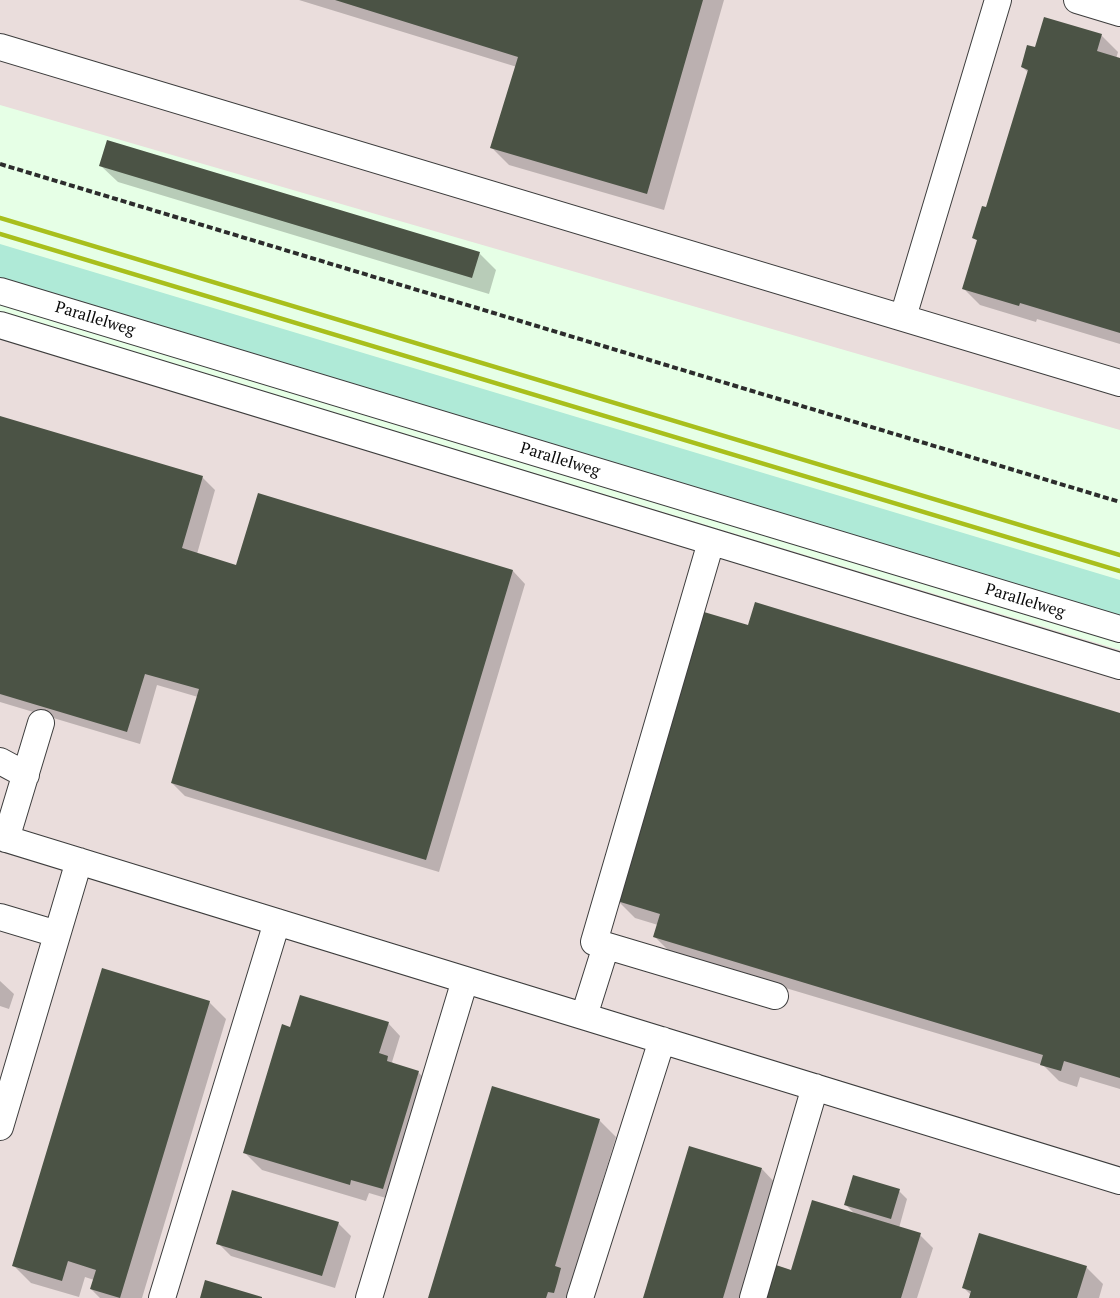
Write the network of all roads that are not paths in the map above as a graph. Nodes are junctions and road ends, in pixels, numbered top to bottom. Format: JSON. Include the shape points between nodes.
{"nodes":[{"id":1,"x":998,"y":0,"type":"edge"},
{"id":2,"x":1077,"y":0,"type":"edge"},
{"id":3,"x":1120,"y":13,"type":"edge"},
{"id":4,"x":0,"y":47,"type":"edge"},
{"id":5,"x":0,"y":291,"type":"edge"},
{"id":6,"x":903,"y":317,"type":"junction"},
{"id":7,"x":0,"y":325,"type":"edge"},
{"id":8,"x":1120,"y":383,"type":"edge"},
{"id":9,"x":711,"y":542,"type":"junction"},
{"id":10,"x":1120,"y":629,"type":"edge"},
{"id":11,"x":1120,"y":666,"type":"edge"},
{"id":12,"x":41,"y":723,"type":"dead end"},
{"id":13,"x":0,"y":761,"type":"edge"},
{"id":14,"x":26,"y":775,"type":"junction"},
{"id":15,"x":3,"y":838,"type":"edge"},
{"id":16,"x":79,"y":861,"type":"junction"},
{"id":17,"x":0,"y":917,"type":"edge"},
{"id":18,"x":277,"y":922,"type":"junction"},
{"id":19,"x":57,"y":934,"type":"junction"},
{"id":20,"x":606,"y":946,"type":"junction"},
{"id":21,"x":465,"y":980,"type":"junction"},
{"id":22,"x":775,"y":996,"type":"dead end"},
{"id":23,"x":584,"y":1016,"type":"junction"},
{"id":24,"x":662,"y":1040,"type":"junction"},
{"id":25,"x":815,"y":1087,"type":"junction"},
{"id":26,"x":0,"y":1127,"type":"edge"},
{"id":27,"x":1120,"y":1181,"type":"edge"},
{"id":28,"x":162,"y":1298,"type":"edge"},
{"id":29,"x":369,"y":1298,"type":"edge"},
{"id":30,"x":580,"y":1298,"type":"edge"},
{"id":31,"x":753,"y":1298,"type":"edge"}],
"edges":[{"from":1,"to":6,"type":"street"},
{"from":2,"to":3,"type":"street"},
{"from":4,"to":6,"type":"street"},
{"from":5,"to":10,"type":"street","name":"Parallelweg"},
{"from":6,"to":8,"type":"street"},
{"from":7,"to":9,"type":"street"},
{"from":9,"to":11,"type":"street"},
{"from":9,"to":20,"type":"street","via":[[594,942]]},
{"from":12,"to":14,"type":"street"},
{"from":13,"to":14,"type":"street"},
{"from":14,"to":15,"type":"street"},
{"from":15,"to":16,"type":"street"},
{"from":16,"to":18,"type":"street"},
{"from":16,"to":19,"type":"street"},
{"from":17,"to":19,"type":"street"},
{"from":18,"to":21,"type":"street"},
{"from":18,"to":28,"type":"street"},
{"from":19,"to":26,"type":"street"},
{"from":20,"to":22,"type":"street"},
{"from":20,"to":23,"type":"street"},
{"from":21,"to":23,"type":"street"},
{"from":21,"to":29,"type":"street"},
{"from":23,"to":24,"type":"street"},
{"from":24,"to":25,"type":"street"},
{"from":24,"to":30,"type":"street"},
{"from":25,"to":27,"type":"street"},
{"from":25,"to":31,"type":"street"}]}
